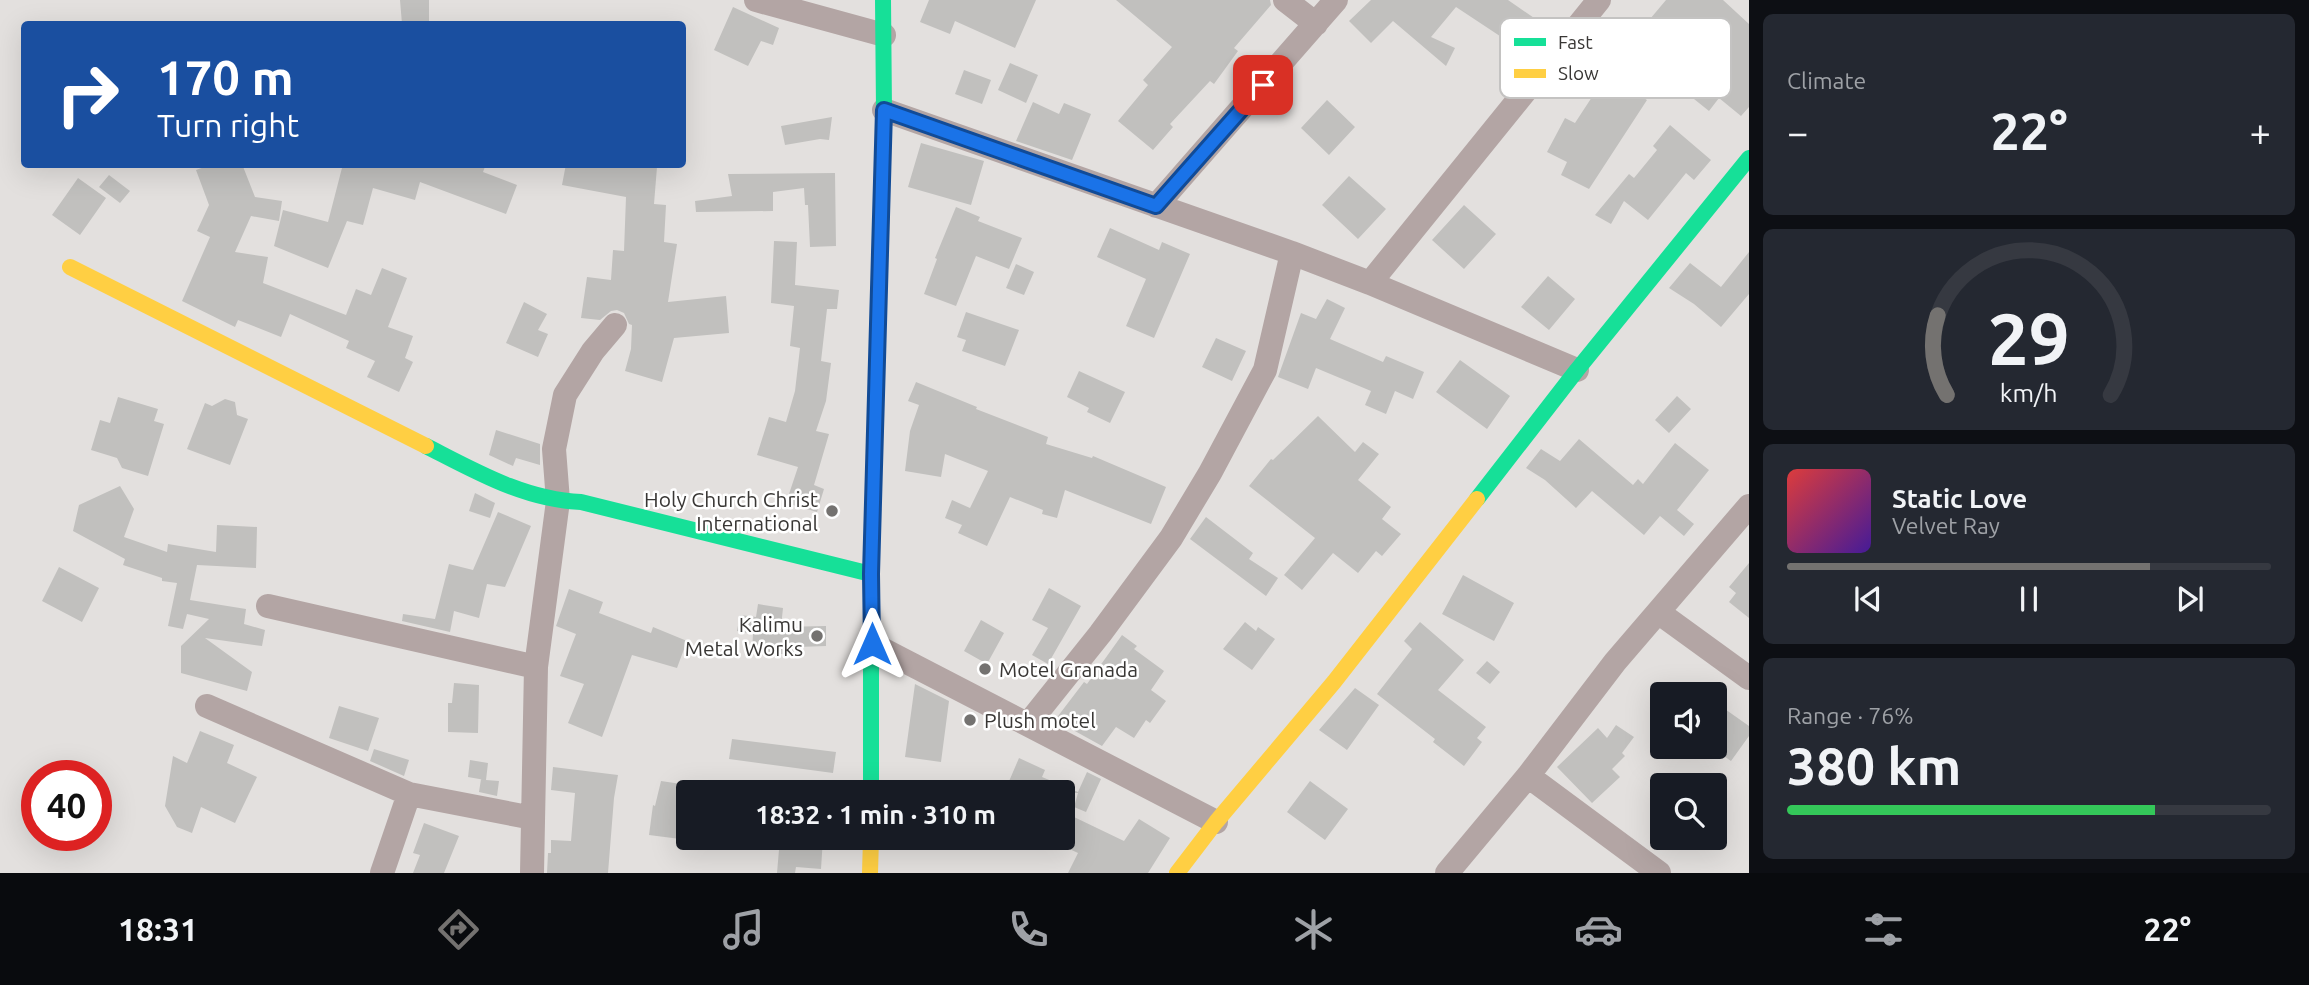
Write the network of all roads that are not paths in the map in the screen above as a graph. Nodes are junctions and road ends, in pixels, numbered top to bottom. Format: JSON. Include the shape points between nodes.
{"nodes":[{"id":1,"x":756,"y":0,"type":"edge"},
{"id":2,"x":883,"y":0,"type":"edge"},
{"id":3,"x":1285,"y":0,"type":"edge"},
{"id":4,"x":1336,"y":0,"type":"edge"},
{"id":5,"x":1600,"y":0,"type":"edge"},
{"id":6,"x":1585,"y":18,"type":"edge"},
{"id":7,"x":1316,"y":24,"type":"junction"},
{"id":8,"x":884,"y":35,"type":"junction"},
{"id":9,"x":1520,"y":98,"type":"edge"},
{"id":10,"x":884,"y":110,"type":"junction"},
{"id":11,"x":1749,"y":158,"type":"edge"},
{"id":12,"x":1156,"y":206,"type":"junction"},
{"id":13,"x":1292,"y":253,"type":"junction"},
{"id":14,"x":71,"y":267,"type":"dead end"},
{"id":15,"x":1370,"y":283,"type":"junction"},
{"id":16,"x":615,"y":325,"type":"dead end"},
{"id":17,"x":1577,"y":370,"type":"junction"},
{"id":18,"x":558,"y":501,"type":"junction"},
{"id":19,"x":1749,"y":506,"type":"edge"},
{"id":20,"x":871,"y":574,"type":"junction"},
{"id":21,"x":268,"y":606,"type":"dead end"},
{"id":22,"x":1658,"y":612,"type":"junction"},
{"id":23,"x":872,"y":644,"type":"junction"},
{"id":24,"x":536,"y":667,"type":"junction"},
{"id":25,"x":1749,"y":678,"type":"edge"},
{"id":26,"x":208,"y":706,"type":"dead end"},
{"id":27,"x":1028,"y":724,"type":"junction"},
{"id":28,"x":1528,"y":776,"type":"junction"},
{"id":29,"x":871,"y":780,"type":"edge"},
{"id":30,"x":409,"y":794,"type":"junction"},
{"id":31,"x":533,"y":818,"type":"junction"},
{"id":32,"x":1216,"y":822,"type":"junction"},
{"id":33,"x":871,"y":850,"type":"edge"},
{"id":34,"x":382,"y":873,"type":"edge"},
{"id":35,"x":532,"y":873,"type":"edge"},
{"id":36,"x":870,"y":873,"type":"edge"},
{"id":37,"x":1177,"y":873,"type":"edge"},
{"id":38,"x":1447,"y":873,"type":"edge"},
{"id":39,"x":1659,"y":873,"type":"edge"}],
"edges":[{"from":1,"to":8,"type":"street"},
{"from":2,"to":8,"type":"street"},
{"from":3,"to":7,"type":"street"},
{"from":4,"to":7,"type":"street"},
{"from":5,"to":6,"type":"street"},
{"from":7,"to":12,"type":"street"},
{"from":8,"to":10,"type":"street"},
{"from":9,"to":15,"type":"street"},
{"from":10,"to":12,"type":"street"},
{"from":10,"to":20,"type":"street"},
{"from":11,"to":17,"type":"street"},
{"from":12,"to":13,"type":"street"},
{"from":13,"to":15,"type":"street"},
{"from":13,"to":27,"type":"street","via":[[1265,370],[1210,473],[1171,538]]},
{"from":14,"to":18,"type":"street","via":[[502,485]]},
{"from":15,"to":17,"type":"street"},
{"from":16,"to":18,"type":"street","via":[[565,395],[554,449]]},
{"from":17,"to":32,"type":"street","via":[[1334,682]]},
{"from":18,"to":20,"type":"street","via":[[581,502]]},
{"from":18,"to":24,"type":"street"},
{"from":19,"to":22,"type":"street"},
{"from":20,"to":23,"type":"street"},
{"from":21,"to":24,"type":"street"},
{"from":22,"to":25,"type":"street"},
{"from":22,"to":28,"type":"street"},
{"from":23,"to":27,"type":"street"},
{"from":23,"to":29,"type":"street"},
{"from":24,"to":31,"type":"street"},
{"from":26,"to":30,"type":"street"},
{"from":27,"to":32,"type":"street"},
{"from":28,"to":38,"type":"street"},
{"from":28,"to":39,"type":"street"},
{"from":30,"to":31,"type":"street"},
{"from":30,"to":34,"type":"street"},
{"from":31,"to":35,"type":"street"},
{"from":32,"to":37,"type":"street"},
{"from":33,"to":36,"type":"street"}]}
